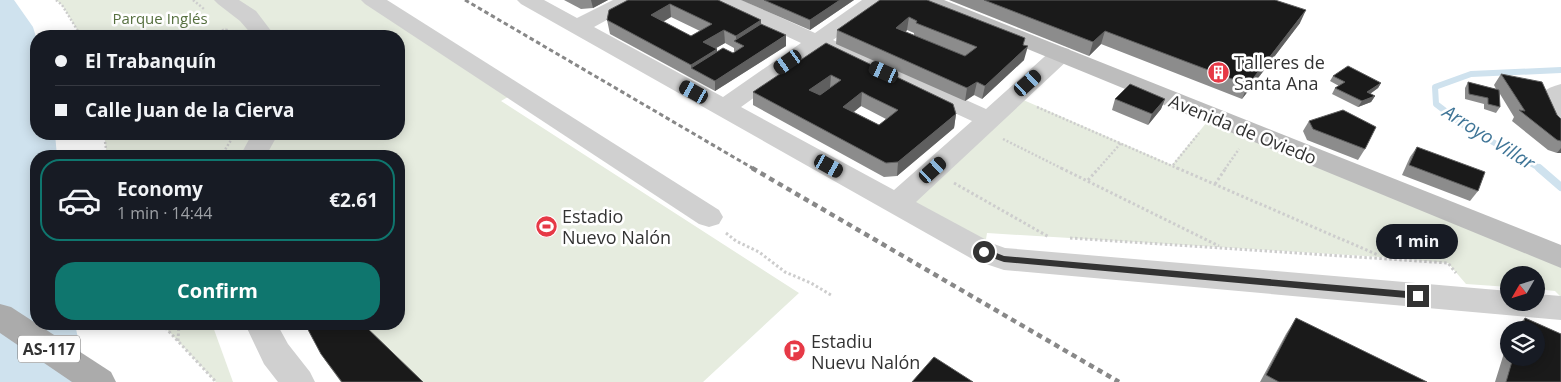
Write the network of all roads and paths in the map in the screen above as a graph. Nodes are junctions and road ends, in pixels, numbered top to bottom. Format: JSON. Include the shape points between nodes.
{"nodes":[{"id":1,"x":56,"y":0,"type":"edge"},
{"id":2,"x":225,"y":0,"type":"edge"},
{"id":3,"x":372,"y":0,"type":"edge"},
{"id":4,"x":528,"y":0,"type":"edge"},
{"id":5,"x":629,"y":0,"type":"edge"},
{"id":6,"x":725,"y":0,"type":"edge"},
{"id":7,"x":876,"y":0,"type":"edge"},
{"id":8,"x":925,"y":0,"type":"edge"},
{"id":9,"x":577,"y":27,"type":"junction"},
{"id":10,"x":77,"y":30,"type":"edge"},
{"id":11,"x":259,"y":30,"type":"edge"},
{"id":12,"x":817,"y":42,"type":"junction"},
{"id":13,"x":1061,"y":54,"type":"junction"},
{"id":14,"x":1561,"y":91,"type":"edge"},
{"id":15,"x":1014,"y":96,"type":"junction"},
{"id":16,"x":723,"y":108,"type":"junction"},
{"id":17,"x":1211,"y":117,"type":"junction"},
{"id":18,"x":984,"y":124,"type":"junction"},
{"id":19,"x":1561,"y":128,"type":"edge"},
{"id":20,"x":1250,"y":132,"type":"junction"},
{"id":21,"x":1121,"y":143,"type":"junction"},
{"id":22,"x":1172,"y":165,"type":"junction"},
{"id":23,"x":933,"y":170,"type":"junction"},
{"id":24,"x":1088,"y":180,"type":"junction"},
{"id":25,"x":1215,"y":184,"type":"junction"},
{"id":26,"x":897,"y":203,"type":"junction"},
{"id":27,"x":709,"y":217,"type":"joint"},
{"id":28,"x":1040,"y":236,"type":"dead end"},
{"id":29,"x":1049,"y":237,"type":"junction"},
{"id":30,"x":1059,"y":237,"type":"dead end"},
{"id":31,"x":1068,"y":238,"type":"dead end"},
{"id":32,"x":1222,"y":247,"type":"junction"},
{"id":33,"x":1561,"y":257,"type":"edge"},
{"id":34,"x":831,"y":295,"type":"dead end"},
{"id":35,"x":1561,"y":308,"type":"edge"},
{"id":36,"x":0,"y":316,"type":"edge"},
{"id":37,"x":167,"y":330,"type":"edge"},
{"id":38,"x":179,"y":330,"type":"edge"},
{"id":39,"x":263,"y":330,"type":"edge"},
{"id":40,"x":178,"y":342,"type":"junction"},
{"id":41,"x":99,"y":382,"type":"edge"},
{"id":42,"x":216,"y":382,"type":"edge"},
{"id":43,"x":298,"y":382,"type":"edge"}],
"edges":[{"from":1,"to":10,"type":"path"},
{"from":2,"to":11,"type":"street","via":[[248,16]]},
{"from":3,"to":27,"type":"street"},
{"from":4,"to":9,"type":"street"},
{"from":5,"to":9,"type":"street"},
{"from":6,"to":12,"type":"street"},
{"from":7,"to":12,"type":"street"},
{"from":8,"to":13,"type":"street","name":"Avenida de Oviedo"},
{"from":9,"to":16,"type":"street"},
{"from":12,"to":16,"type":"street"},
{"from":12,"to":18,"type":"street"},
{"from":13,"to":15,"type":"street"},
{"from":13,"to":17,"type":"street","name":"Avenida de Oviedo"},
{"from":14,"to":19,"type":"street","via":[[1552,95],[1550,108]]},
{"from":15,"to":18,"type":"street"},
{"from":15,"to":21,"type":"path"},
{"from":16,"to":26,"type":"street"},
{"from":17,"to":20,"type":"street","name":"Avenida de Oviedo"},
{"from":17,"to":22,"type":"path"},
{"from":18,"to":23,"type":"street"},
{"from":18,"to":24,"type":"path"},
{"from":20,"to":25,"type":"path"},
{"from":20,"to":33,"type":"street","name":"Avenida de Oviedo"},
{"from":21,"to":22,"type":"path"},
{"from":21,"to":24,"type":"path"},
{"from":22,"to":25,"type":"path"},
{"from":23,"to":26,"type":"street"},
{"from":23,"to":29,"type":"path"},
{"from":24,"to":32,"type":"path"},
{"from":25,"to":32,"type":"path","via":[[1381,257]]},
{"from":26,"to":35,"type":"street","via":[[984,252],[1004,259]]},
{"from":27,"to":34,"type":"path","via":[[736,242]]},
{"from":28,"to":29,"type":"path"},
{"from":29,"to":30,"type":"path"},
{"from":31,"to":32,"type":"path"},
{"from":36,"to":41,"type":"main road","number":"AS-117"},
{"from":37,"to":40,"type":"path"},
{"from":38,"to":40,"type":"path"},
{"from":39,"to":43,"type":"street","via":[[276,354]]},
{"from":40,"to":42,"type":"path"}]}
